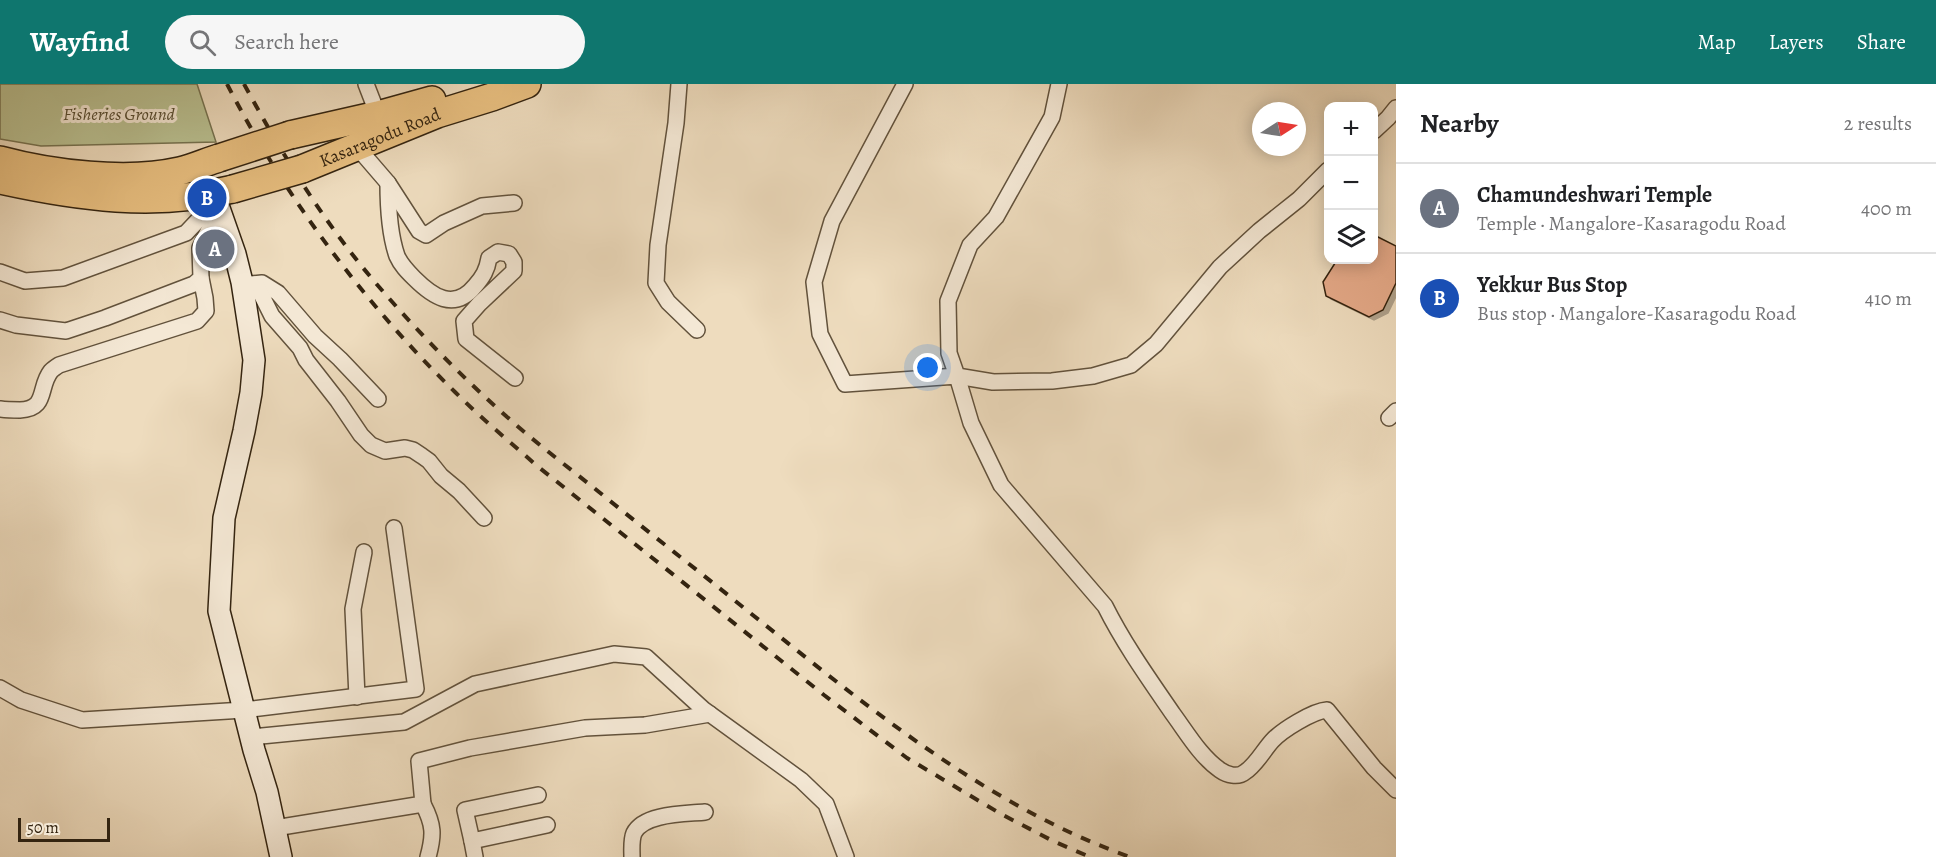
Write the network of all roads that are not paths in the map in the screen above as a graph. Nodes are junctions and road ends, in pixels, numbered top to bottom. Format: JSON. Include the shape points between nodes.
{"nodes":[{"id":1,"x":366,"y":84,"type":"edge"},
{"id":2,"x":473,"y":84,"type":"edge"},
{"id":3,"x":527,"y":84,"type":"edge"},
{"id":4,"x":679,"y":84,"type":"edge"},
{"id":5,"x":904,"y":84,"type":"edge"},
{"id":6,"x":1059,"y":84,"type":"edge"},
{"id":7,"x":1396,"y":108,"type":"edge"},
{"id":8,"x":378,"y":115,"type":"junction"},
{"id":9,"x":1378,"y":127,"type":"edge"},
{"id":10,"x":357,"y":147,"type":"junction"},
{"id":11,"x":0,"y":160,"type":"edge"},
{"id":12,"x":1324,"y":175,"type":"edge"},
{"id":13,"x":0,"y":180,"type":"edge"},
{"id":14,"x":388,"y":183,"type":"junction"},
{"id":15,"x":224,"y":191,"type":"junction"},
{"id":16,"x":514,"y":203,"type":"dead end"},
{"id":17,"x":186,"y":233,"type":"junction"},
{"id":18,"x":202,"y":243,"type":"junction"},
{"id":19,"x":0,"y":272,"type":"edge"},
{"id":20,"x":201,"y":278,"type":"junction"},
{"id":21,"x":249,"y":283,"type":"junction"},
{"id":22,"x":0,"y":320,"type":"edge"},
{"id":23,"x":697,"y":330,"type":"dead end"},
{"id":24,"x":957,"y":376,"type":"junction"},
{"id":25,"x":515,"y":378,"type":"dead end"},
{"id":26,"x":378,"y":399,"type":"dead end"},
{"id":27,"x":0,"y":409,"type":"edge"},
{"id":28,"x":484,"y":518,"type":"dead end"},
{"id":29,"x":394,"y":528,"type":"dead end"},
{"id":30,"x":364,"y":552,"type":"dead end"},
{"id":31,"x":0,"y":688,"type":"edge"},
{"id":32,"x":357,"y":697,"type":"junction"},
{"id":33,"x":244,"y":710,"type":"junction"},
{"id":34,"x":710,"y":714,"type":"junction"},
{"id":35,"x":251,"y":736,"type":"junction"},
{"id":36,"x":1396,"y":789,"type":"edge"},
{"id":37,"x":538,"y":795,"type":"dead end"},
{"id":38,"x":423,"y":804,"type":"junction"},
{"id":39,"x":705,"y":812,"type":"dead end"},
{"id":40,"x":547,"y":825,"type":"dead end"},
{"id":41,"x":275,"y":828,"type":"junction"},
{"id":42,"x":472,"y":841,"type":"junction"},
{"id":43,"x":281,"y":857,"type":"edge"},
{"id":44,"x":428,"y":857,"type":"edge"},
{"id":45,"x":475,"y":857,"type":"edge"},
{"id":46,"x":632,"y":857,"type":"edge"},
{"id":47,"x":846,"y":857,"type":"edge"}],
"edges":[{"from":1,"to":8,"type":"street"},
{"from":2,"to":8,"type":"highway","name":"Kasaragodu Road"},
{"from":3,"to":10,"type":"highway","name":"Kasaragodu Road","via":[[437,114]]},
{"from":4,"to":23,"type":"street","via":[[657,245],[656,283],[668,302]]},
{"from":5,"to":24,"type":"street","via":[[832,221],[814,282],[820,333],[845,384]]},
{"from":6,"to":24,"type":"street","via":[[1052,117],[996,217],[969,245],[948,301],[950,353]]},
{"from":7,"to":9,"type":"street"},
{"from":8,"to":11,"type":"highway","name":"Kasaragodu Road","bridge":true,"via":[[290,135],[180,171],[143,176],[89,176]]},
{"from":10,"to":14,"type":"street"},
{"from":10,"to":15,"type":"highway","name":"Kasaragodu Road","bridge":true,"via":[[302,169]]},
{"from":12,"to":24,"type":"street","via":[[1220,267],[1156,344],[1131,364],[1093,376],[1052,381],[993,382]]},
{"from":13,"to":15,"type":"highway","name":"Kasaragodu Road","via":[[93,197],[142,199],[204,196]]},
{"from":14,"to":16,"type":"street","via":[[419,231],[426,234],[482,206]]},
{"from":14,"to":25,"type":"street","via":[[397,255],[427,292],[442,299],[468,295],[485,274],[489,258],[498,252],[509,254],[514,271],[464,321],[464,329],[466,339]]},
{"from":15,"to":17,"type":"street"},
{"from":15,"to":18,"type":"street"},
{"from":15,"to":21,"type":"street","via":[[235,254]]},
{"from":17,"to":18,"type":"street"},
{"from":17,"to":19,"type":"street","via":[[63,278],[25,281]]},
{"from":18,"to":20,"type":"street"},
{"from":20,"to":22,"type":"street","via":[[194,284],[66,331]]},
{"from":20,"to":27,"type":"street","via":[[206,311],[196,321],[59,365],[51,371],[42,396],[29,410]]},
{"from":21,"to":26,"type":"street","via":[[262,283],[278,293]]},
{"from":21,"to":28,"type":"street","via":[[361,435],[385,451],[405,448],[422,456]]},
{"from":21,"to":33,"type":"street","via":[[254,360],[251,393],[224,518],[219,611]]},
{"from":24,"to":36,"type":"street","via":[[971,423],[1001,485],[1105,606],[1116,629],[1209,761],[1222,772],[1244,774],[1282,733],[1318,711],[1327,710]]},
{"from":29,"to":32,"type":"street","via":[[416,688]]},
{"from":30,"to":32,"type":"street","via":[[352,609]]},
{"from":31,"to":33,"type":"street","via":[[21,700],[82,720]]},
{"from":32,"to":33,"type":"street"},
{"from":33,"to":35,"type":"street"},
{"from":34,"to":35,"type":"street","via":[[646,657],[614,654],[475,684],[404,722]]},
{"from":34,"to":38,"type":"street","via":[[645,725],[585,728],[419,761]]},
{"from":34,"to":47,"type":"street","via":[[801,780],[826,804]]},
{"from":35,"to":41,"type":"street"},
{"from":37,"to":42,"type":"street","via":[[465,810]]},
{"from":38,"to":41,"type":"street"},
{"from":38,"to":44,"type":"street","via":[[433,840]]},
{"from":39,"to":46,"type":"street","via":[[653,818],[640,826],[634,834]]},
{"from":40,"to":42,"type":"street"},
{"from":41,"to":43,"type":"street"},
{"from":42,"to":45,"type":"street"}]}
